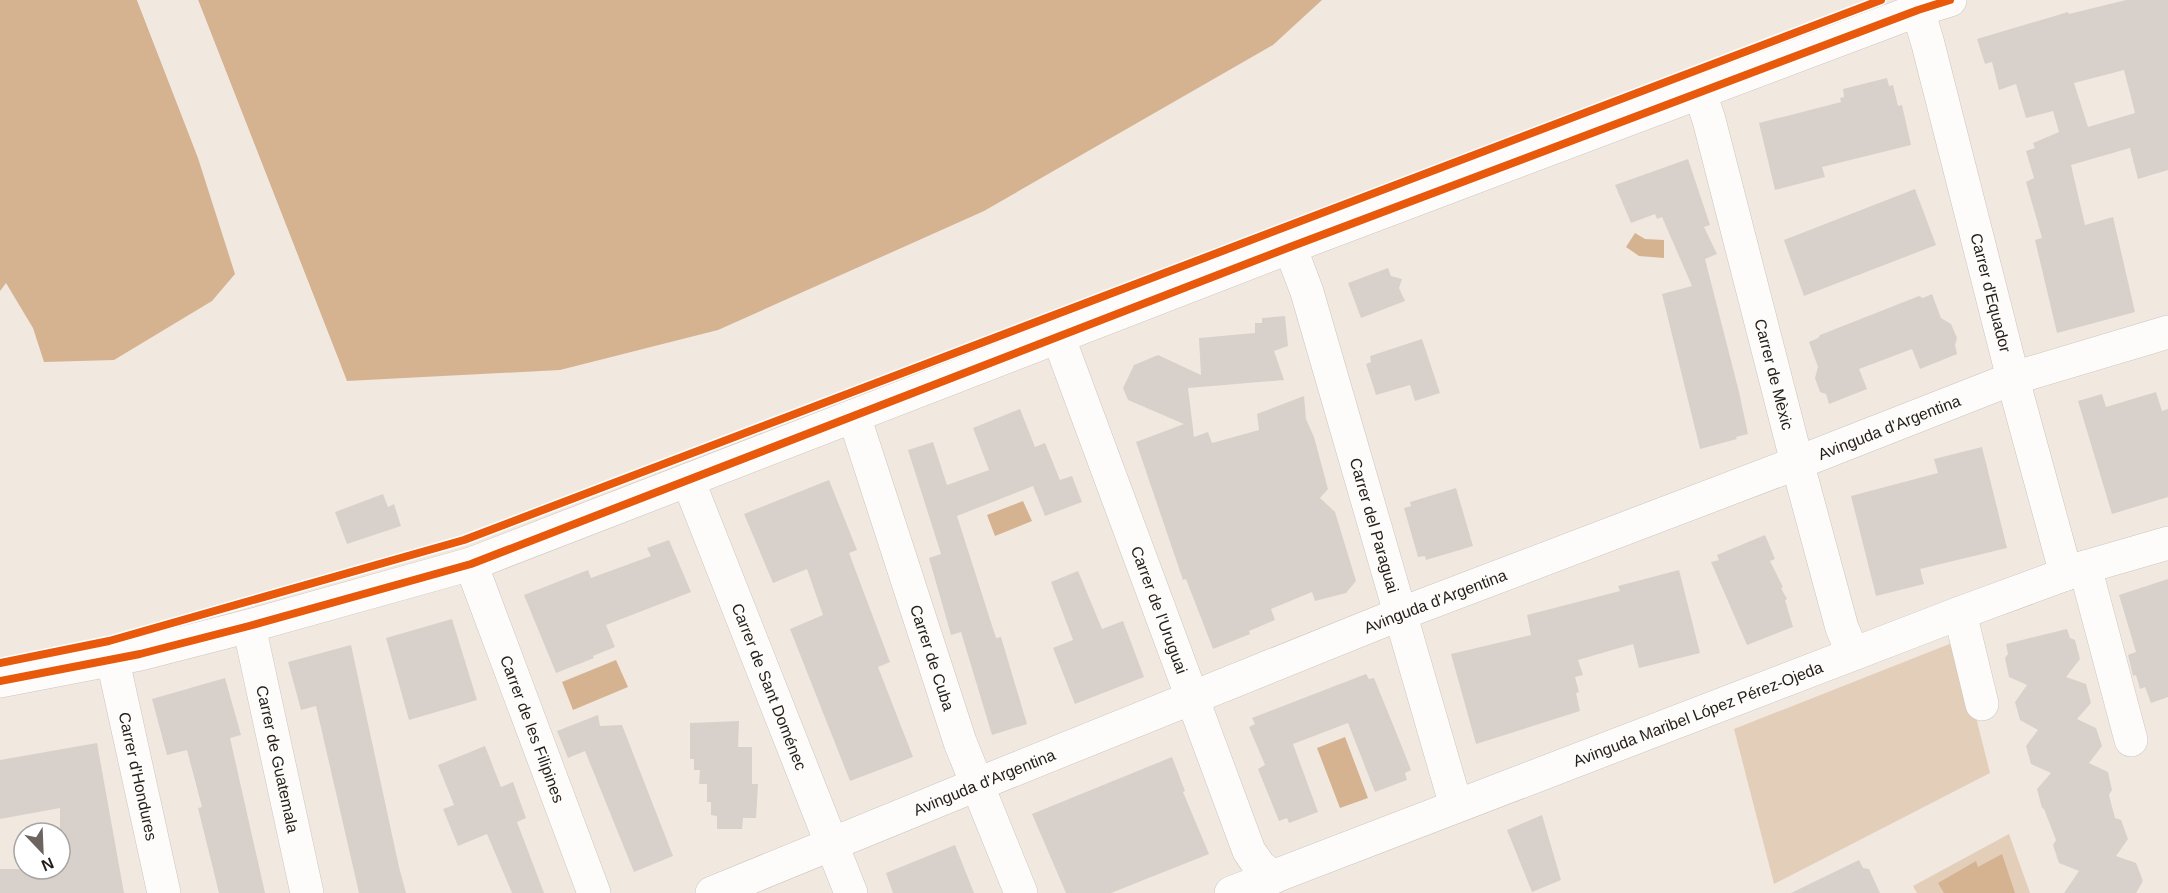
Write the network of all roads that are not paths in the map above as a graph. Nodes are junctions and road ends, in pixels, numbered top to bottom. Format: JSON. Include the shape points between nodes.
{"nodes":[{"id":1,"x":1950,"y":0,"type":"edge"},
{"id":2,"x":1918,"y":10,"type":"junction"},
{"id":3,"x":1700,"y":93,"type":"junction"},
{"id":4,"x":1290,"y":247,"type":"junction"},
{"id":5,"x":2168,"y":332,"type":"edge"},
{"id":6,"x":1058,"y":336,"type":"junction"},
{"id":7,"x":2014,"y":378,"type":"junction"},
{"id":8,"x":854,"y":416,"type":"junction"},
{"id":9,"x":1797,"y":463,"type":"junction"},
{"id":10,"x":688,"y":480,"type":"junction"},
{"id":11,"x":2168,"y":543,"type":"edge"},
{"id":12,"x":471,"y":564,"type":"junction"},
{"id":13,"x":2076,"y":571,"type":"junction"},
{"id":14,"x":1960,"y":613,"type":"junction"},
{"id":15,"x":1400,"y":614,"type":"junction"},
{"id":16,"x":249,"y":626,"type":"junction"},
{"id":17,"x":1853,"y":654,"type":"junction"},
{"id":18,"x":113,"y":661,"type":"junction"},
{"id":19,"x":0,"y":681,"type":"edge"},
{"id":20,"x":1194,"y":699,"type":"junction"},
{"id":21,"x":1982,"y":704,"type":"dead end"},
{"id":22,"x":2131,"y":740,"type":"dead end"},
{"id":23,"x":976,"y":785,"type":"junction"},
{"id":24,"x":1456,"y":806,"type":"junction"},
{"id":25,"x":832,"y":844,"type":"junction"},
{"id":26,"x":1274,"y":877,"type":"junction"},
{"id":27,"x":719,"y":892,"type":"edge"},
{"id":28,"x":164,"y":893,"type":"edge"},
{"id":29,"x":307,"y":893,"type":"edge"},
{"id":30,"x":594,"y":893,"type":"edge"},
{"id":31,"x":851,"y":893,"type":"edge"},
{"id":32,"x":1021,"y":893,"type":"edge"},
{"id":33,"x":1231,"y":893,"type":"edge"}],
"edges":[{"from":1,"to":2,"type":"street"},
{"from":2,"to":3,"type":"street"},
{"from":2,"to":7,"type":"street","name":"Carrer d'Equador"},
{"from":3,"to":4,"type":"street"},
{"from":3,"to":9,"type":"street","name":"Carrer de Mèxic"},
{"from":4,"to":6,"type":"street"},
{"from":4,"to":15,"type":"street","name":"Carrer del Paraguai"},
{"from":5,"to":7,"type":"street","name":"Avinguda d'Argentina"},
{"from":6,"to":8,"type":"street"},
{"from":6,"to":20,"type":"street","name":"Carrer de l'Uruguai"},
{"from":7,"to":9,"type":"street","name":"Avinguda d'Argentina"},
{"from":7,"to":13,"type":"street","name":"Carrer d'Equador"},
{"from":8,"to":10,"type":"street"},
{"from":8,"to":23,"type":"street","name":"Carrer de Cuba"},
{"from":9,"to":15,"type":"street","name":"Avinguda d'Argentina"},
{"from":9,"to":17,"type":"street","name":"Carrer de Mèxic","via":[[1842,628]]},
{"from":10,"to":12,"type":"street"},
{"from":10,"to":25,"type":"street","name":"Carrer de Sant Doménec"},
{"from":11,"to":13,"type":"street","name":"Avinguda Maribel López Pérez-Ojeda"},
{"from":12,"to":16,"type":"street"},
{"from":12,"to":30,"type":"street","name":"Carrer de les Filipines"},
{"from":13,"to":14,"type":"street","name":"Avinguda Maribel López Pérez-Ojeda"},
{"from":13,"to":22,"type":"street","name":"Carrer d'Equador"},
{"from":14,"to":17,"type":"street","name":"Avinguda Maribel López Pérez-Ojeda"},
{"from":14,"to":21,"type":"street"},
{"from":15,"to":20,"type":"street","name":"Avinguda d'Argentina"},
{"from":15,"to":24,"type":"street","name":"Carrer del Paraguai"},
{"from":16,"to":18,"type":"street"},
{"from":16,"to":29,"type":"street","name":"Carrer de Guatemala"},
{"from":17,"to":24,"type":"street","name":"Avinguda Maribel López Pérez-Ojeda"},
{"from":18,"to":19,"type":"street"},
{"from":18,"to":28,"type":"street","name":"Carrer d'Hondures"},
{"from":20,"to":23,"type":"street","name":"Avinguda d'Argentina"},
{"from":20,"to":26,"type":"street","name":"Carrer de l'Uruguai","via":[[1249,850],[1260,867]]},
{"from":23,"to":25,"type":"street","name":"Avinguda d'Argentina"},
{"from":23,"to":32,"type":"street","name":"Carrer de Cuba"},
{"from":24,"to":26,"type":"street","name":"Avinguda Maribel López Pérez-Ojeda"},
{"from":25,"to":27,"type":"street","name":"Avinguda d'Argentina"},
{"from":25,"to":31,"type":"street","name":"Carrer de Sant Doménec"},
{"from":26,"to":33,"type":"street","name":"Avinguda Maribel López Pérez-Ojeda"}]}
